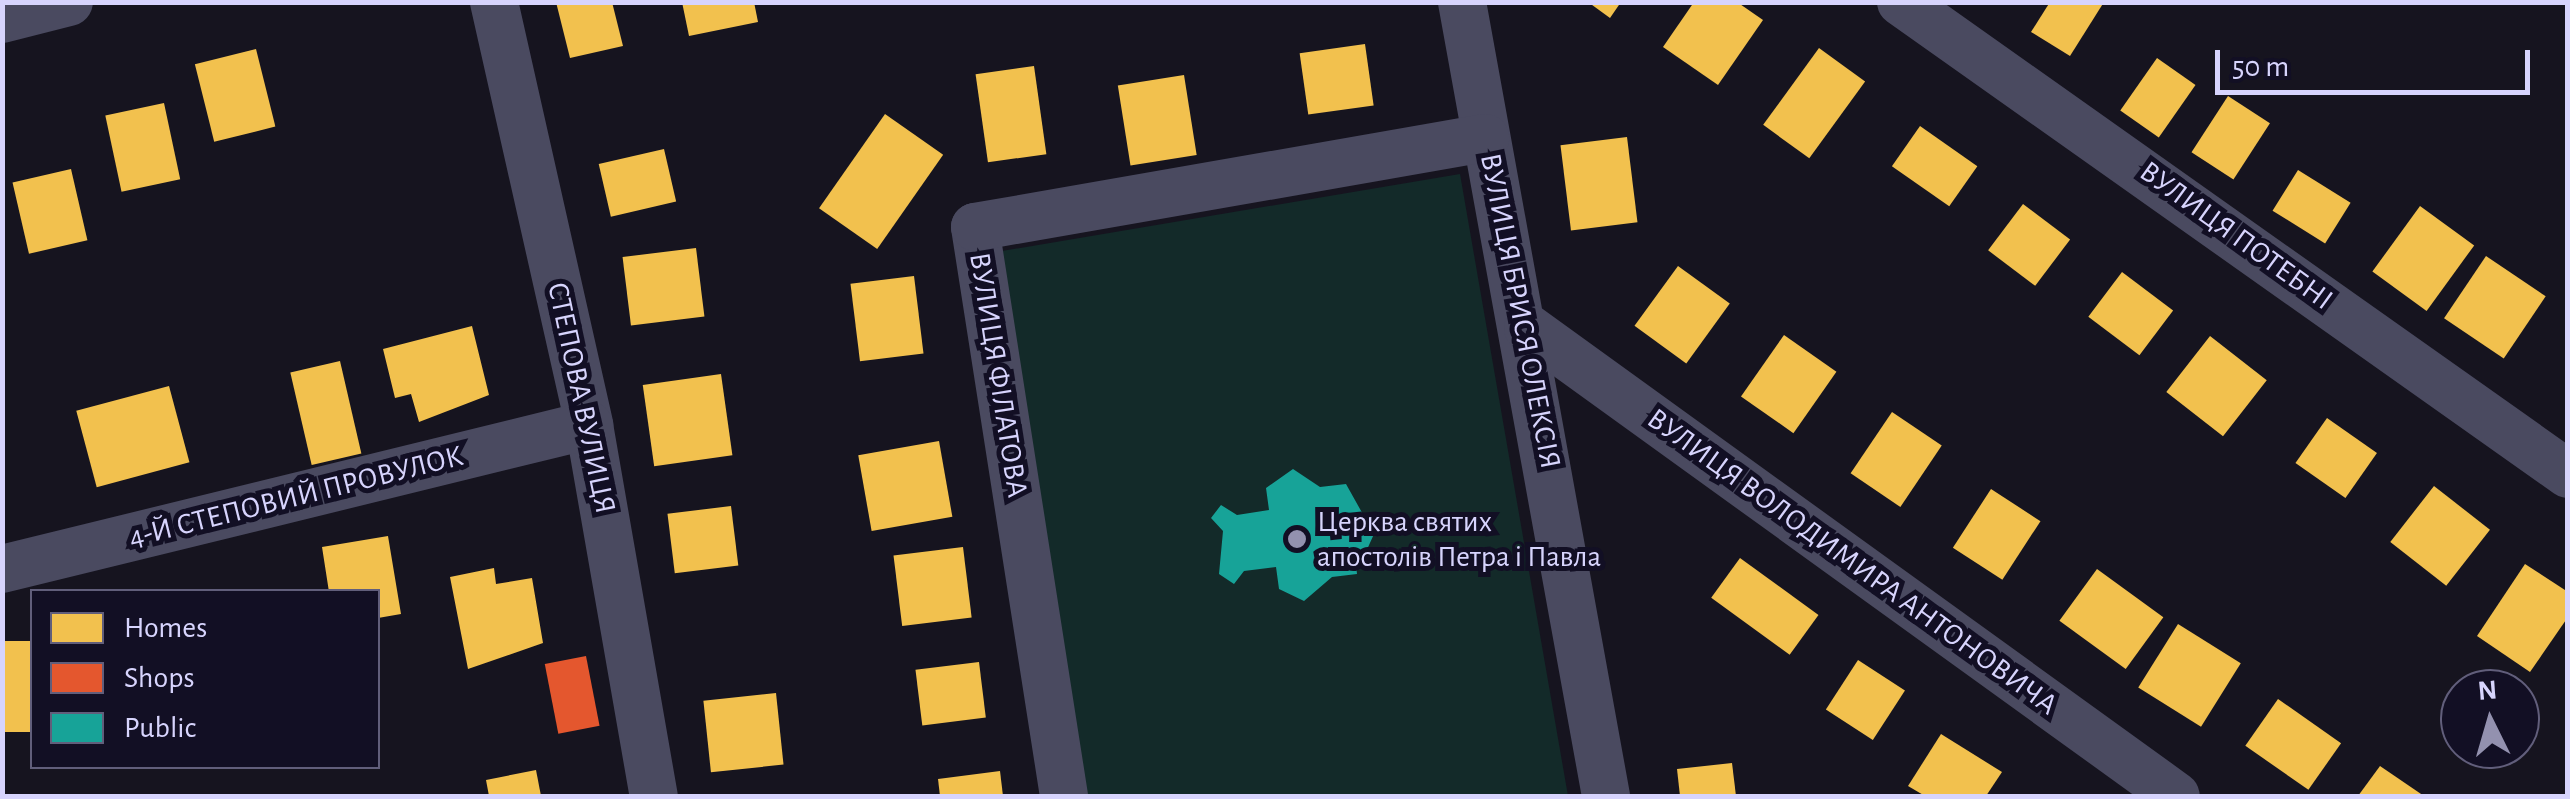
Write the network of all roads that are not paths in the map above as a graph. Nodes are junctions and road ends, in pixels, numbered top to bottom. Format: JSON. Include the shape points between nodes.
{"nodes":[{"id":1,"x":69,"y":2,"type":"edge"},
{"id":2,"x":494,"y":2,"type":"edge"},
{"id":3,"x":1462,"y":2,"type":"edge"},
{"id":4,"x":1901,"y":2,"type":"edge"},
{"id":5,"x":2,"y":19,"type":"edge"},
{"id":6,"x":1486,"y":138,"type":"junction"},
{"id":7,"x":1528,"y":328,"type":"junction"},
{"id":8,"x":590,"y":424,"type":"junction"},
{"id":9,"x":2568,"y":474,"type":"edge"},
{"id":10,"x":2,"y":569,"type":"edge"},
{"id":11,"x":654,"y":796,"type":"edge"},
{"id":12,"x":1064,"y":796,"type":"edge"},
{"id":13,"x":1606,"y":796,"type":"edge"},
{"id":14,"x":2176,"y":796,"type":"edge"}],
"edges":[{"from":1,"to":5,"type":"street"},
{"from":2,"to":8,"type":"street","name":"СТЕПОВА ВУЛИЦЯ"},
{"from":3,"to":6,"type":"street","name":"ВУЛИЦЯ БРИСЯ ОЛЕКСІЯ"},
{"from":4,"to":9,"type":"street","name":"ВУЛИЦЯ ПОТЕБНІ"},
{"from":6,"to":7,"type":"street","name":"ВУЛИЦЯ БРИСЯ ОЛЕКСІЯ"},
{"from":6,"to":12,"type":"street","name":"ВУЛИЦЯ ФІЛАТОВА","via":[[975,227]]},
{"from":7,"to":13,"type":"street","name":"ВУЛИЦЯ БРИСЯ ОЛЕКСІЯ"},
{"from":7,"to":14,"type":"street","name":"ВУЛИЦЯ ВОЛОДИМИРА АНТОНОВИЧА"},
{"from":8,"to":10,"type":"street","name":"4-Й СТЕПОВИЙ ПРОВУЛОК"},
{"from":8,"to":11,"type":"street","name":"СТЕПОВА ВУЛИЦЯ"}]}
